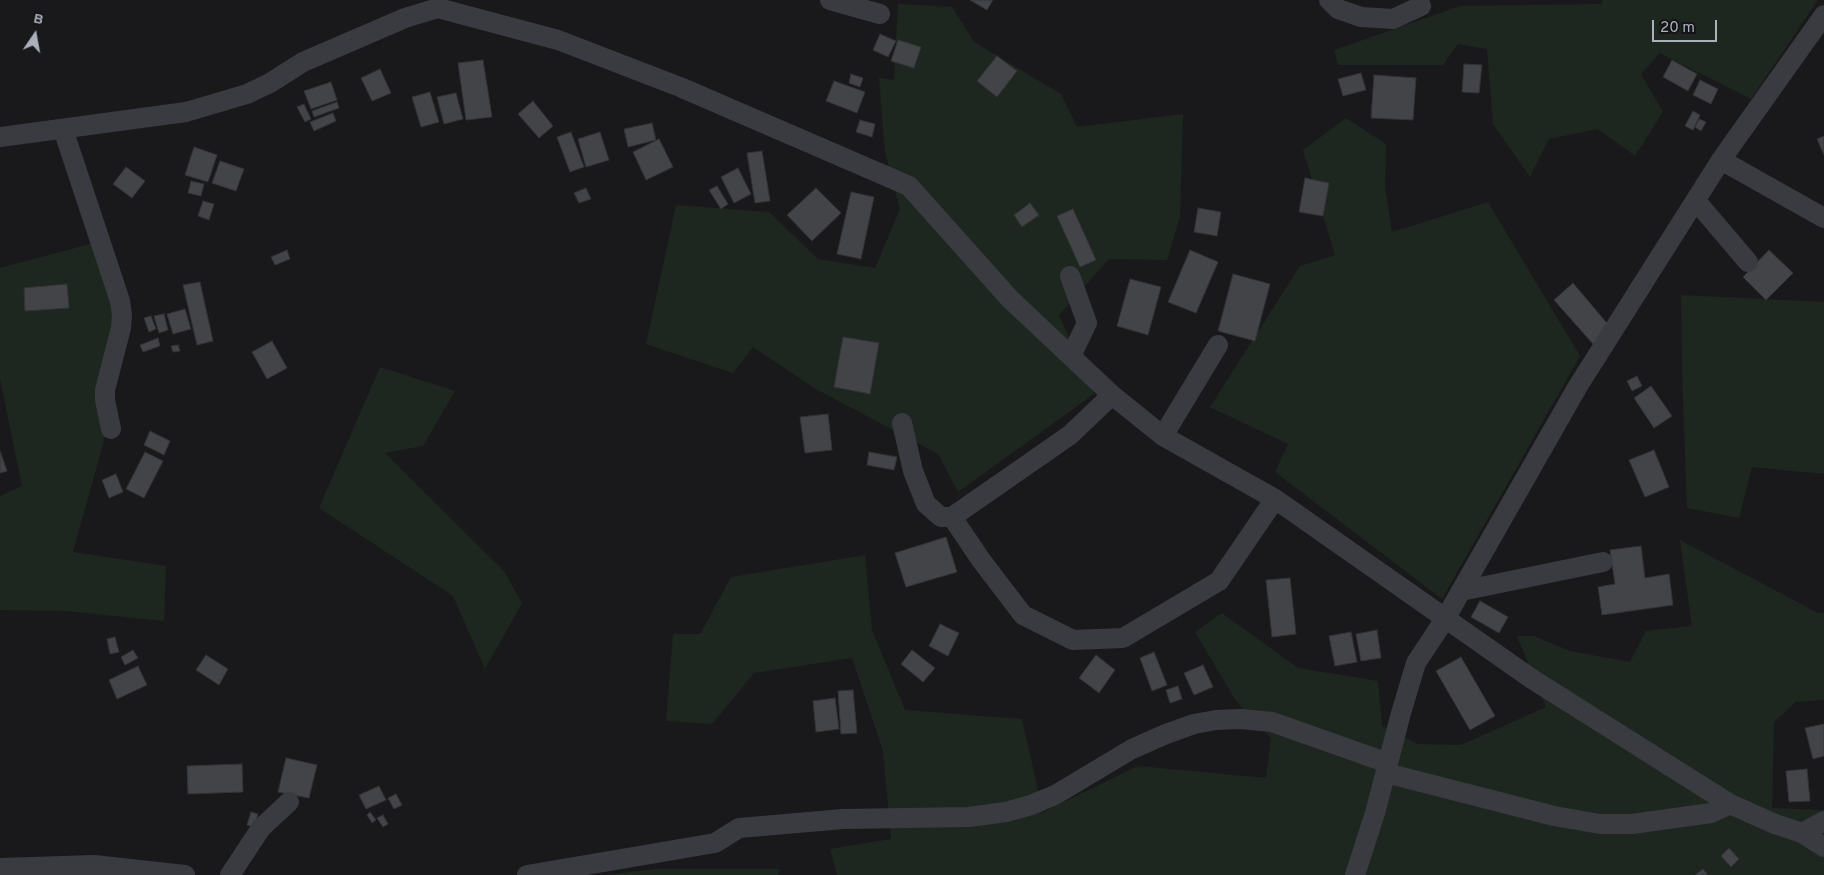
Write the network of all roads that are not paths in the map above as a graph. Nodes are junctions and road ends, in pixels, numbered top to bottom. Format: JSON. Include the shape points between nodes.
{"nodes":[{"id":1,"x":830,"y":0,"type":"edge"},
{"id":2,"x":1329,"y":0,"type":"edge"},
{"id":3,"x":441,"y":4,"type":"edge"},
{"id":4,"x":1421,"y":6,"type":"dead end"},
{"id":5,"x":880,"y":14,"type":"dead end"},
{"id":6,"x":1824,"y":15,"type":"edge"},
{"id":7,"x":63,"y":129,"type":"junction"},
{"id":8,"x":0,"y":137,"type":"edge"},
{"id":9,"x":1721,"y":160,"type":"junction"},
{"id":10,"x":1696,"y":201,"type":"junction"},
{"id":11,"x":1824,"y":218,"type":"edge"},
{"id":12,"x":1748,"y":262,"type":"dead end"},
{"id":13,"x":1070,"y":276,"type":"dead end"},
{"id":14,"x":1218,"y":345,"type":"dead end"},
{"id":15,"x":1071,"y":356,"type":"junction"},
{"id":16,"x":1112,"y":394,"type":"junction"},
{"id":17,"x":902,"y":423,"type":"dead end"},
{"id":18,"x":111,"y":429,"type":"dead end"},
{"id":19,"x":1163,"y":436,"type":"junction"},
{"id":20,"x":1275,"y":499,"type":"junction"},
{"id":21,"x":952,"y":517,"type":"junction"},
{"id":22,"x":1604,"y":562,"type":"dead end"},
{"id":23,"x":1461,"y":591,"type":"junction"},
{"id":24,"x":1445,"y":619,"type":"junction"},
{"id":25,"x":1387,"y":768,"type":"junction"},
{"id":26,"x":289,"y":802,"type":"dead end"},
{"id":27,"x":1730,"y":804,"type":"junction"},
{"id":28,"x":1824,"y":821,"type":"edge"},
{"id":29,"x":1802,"y":833,"type":"junction"},
{"id":30,"x":1824,"y":847,"type":"edge"},
{"id":31,"x":0,"y":868,"type":"edge"},
{"id":32,"x":185,"y":875,"type":"edge"},
{"id":33,"x":230,"y":875,"type":"edge"},
{"id":34,"x":527,"y":875,"type":"edge"},
{"id":35,"x":1354,"y":875,"type":"edge"}],
"edges":[{"from":1,"to":5,"type":"street"},
{"from":2,"to":4,"type":"street","via":[[1338,9],[1361,17],[1393,19]]},
{"from":3,"to":7,"type":"street","via":[[303,62],[247,94],[186,112]]},
{"from":3,"to":15,"type":"street","via":[[558,40],[680,87],[909,186],[1010,298]]},
{"from":6,"to":9,"type":"street"},
{"from":7,"to":8,"type":"street"},
{"from":7,"to":18,"type":"street","via":[[120,301],[121,328],[105,390]]},
{"from":9,"to":10,"type":"street"},
{"from":9,"to":11,"type":"street"},
{"from":10,"to":12,"type":"street"},
{"from":10,"to":23,"type":"street","via":[[1578,386]]},
{"from":13,"to":15,"type":"street","via":[[1087,323]]},
{"from":14,"to":19,"type":"street"},
{"from":15,"to":16,"type":"street"},
{"from":16,"to":19,"type":"street"},
{"from":16,"to":21,"type":"street","via":[[1070,435]]},
{"from":17,"to":21,"type":"street","via":[[913,471],[926,504],[941,517]]},
{"from":19,"to":20,"type":"street"},
{"from":20,"to":21,"type":"street","via":[[1219,581],[1123,638],[1073,640],[1023,615]]},
{"from":20,"to":24,"type":"street"},
{"from":22,"to":23,"type":"street"},
{"from":23,"to":24,"type":"street"},
{"from":24,"to":25,"type":"street","via":[[1416,663]]},
{"from":24,"to":27,"type":"street","via":[[1532,679]]},
{"from":25,"to":27,"type":"street","via":[[1554,816],[1600,824],[1632,824],[1711,813]]},
{"from":25,"to":34,"type":"street","via":[[1272,722],[1216,720],[1166,734],[1132,749],[1055,796],[1006,812],[969,817],[843,819],[739,828],[715,843]]},
{"from":25,"to":35,"type":"street"},
{"from":26,"to":33,"type":"street","via":[[261,828]]},
{"from":27,"to":29,"type":"street"},
{"from":28,"to":29,"type":"street"},
{"from":29,"to":30,"type":"street"},
{"from":31,"to":32,"type":"street","via":[[94,865]]}]}
